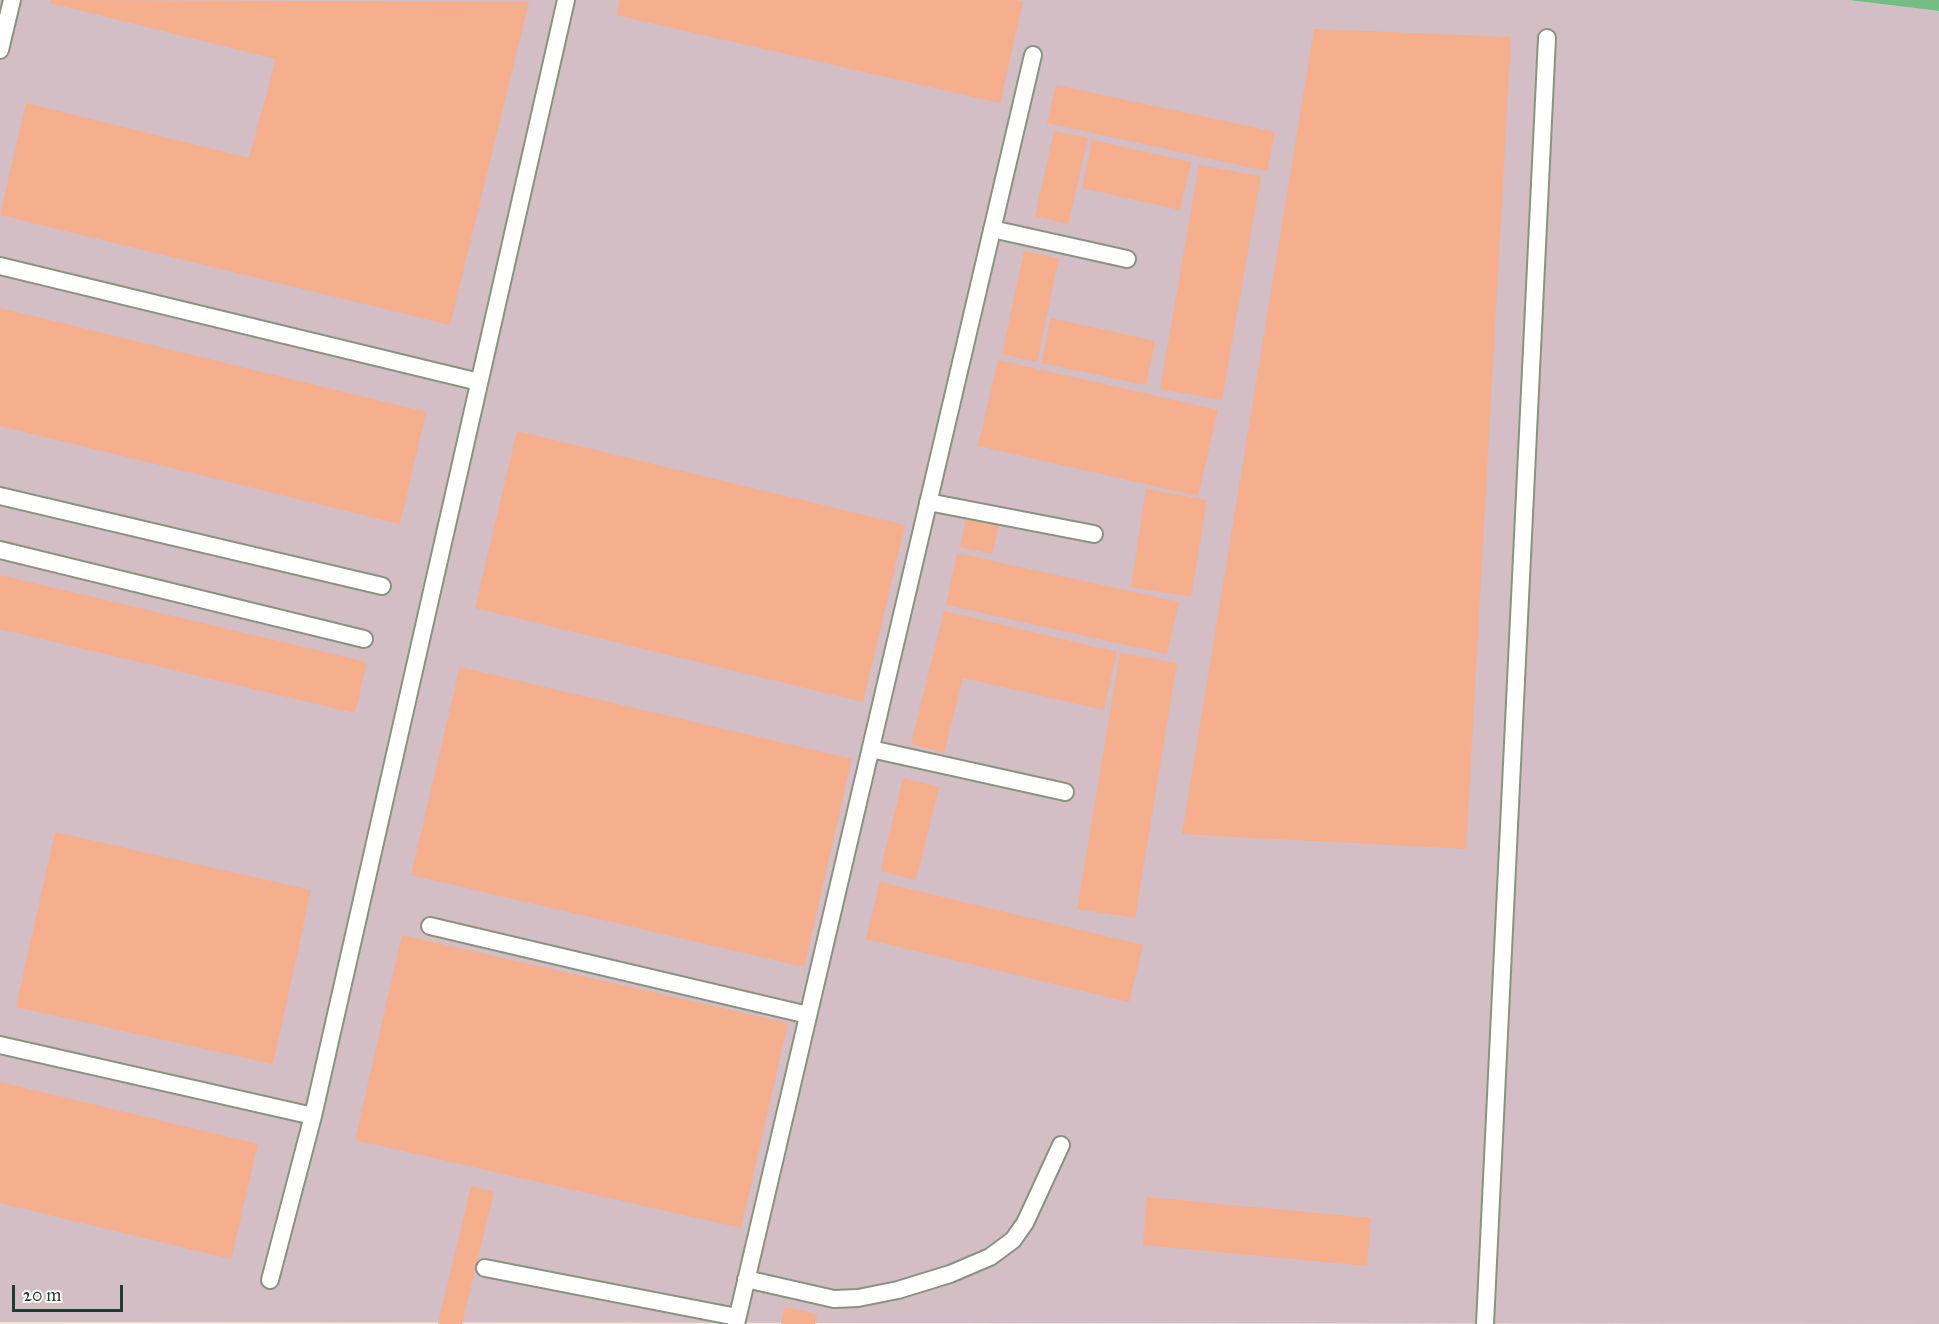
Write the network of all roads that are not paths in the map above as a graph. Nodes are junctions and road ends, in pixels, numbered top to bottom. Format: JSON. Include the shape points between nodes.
{"nodes":[{"id":1,"x":12,"y":0,"type":"edge"},
{"id":2,"x":566,"y":0,"type":"edge"},
{"id":3,"x":1547,"y":38,"type":"dead end"},
{"id":4,"x":0,"y":50,"type":"edge"},
{"id":5,"x":1033,"y":55,"type":"dead end"},
{"id":6,"x":992,"y":229,"type":"junction"},
{"id":7,"x":1128,"y":259,"type":"dead end"},
{"id":8,"x":0,"y":266,"type":"edge"},
{"id":9,"x":479,"y":382,"type":"junction"},
{"id":10,"x":0,"y":496,"type":"edge"},
{"id":11,"x":928,"y":502,"type":"junction"},
{"id":12,"x":1094,"y":534,"type":"dead end"},
{"id":13,"x":0,"y":550,"type":"edge"},
{"id":14,"x":382,"y":586,"type":"dead end"},
{"id":15,"x":364,"y":639,"type":"dead end"},
{"id":16,"x":871,"y":749,"type":"junction"},
{"id":17,"x":1065,"y":792,"type":"dead end"},
{"id":18,"x":430,"y":926,"type":"dead end"},
{"id":19,"x":808,"y":1015,"type":"junction"},
{"id":20,"x":0,"y":1046,"type":"edge"},
{"id":21,"x":313,"y":1116,"type":"junction"},
{"id":22,"x":1061,"y":1145,"type":"dead end"},
{"id":23,"x":485,"y":1268,"type":"dead end"},
{"id":24,"x":746,"y":1279,"type":"junction"},
{"id":25,"x":270,"y":1280,"type":"dead end"},
{"id":26,"x":737,"y":1321,"type":"edge"},
{"id":27,"x":1485,"y":1324,"type":"edge"}],
"edges":[{"from":1,"to":4,"type":"lane"},
{"from":2,"to":9,"type":"lane"},
{"from":3,"to":27,"type":"lane"},
{"from":5,"to":6,"type":"lane"},
{"from":6,"to":7,"type":"lane"},
{"from":6,"to":11,"type":"lane"},
{"from":8,"to":9,"type":"lane"},
{"from":9,"to":21,"type":"lane"},
{"from":10,"to":14,"type":"lane"},
{"from":11,"to":12,"type":"lane"},
{"from":11,"to":16,"type":"lane"},
{"from":13,"to":15,"type":"lane"},
{"from":16,"to":17,"type":"lane"},
{"from":16,"to":19,"type":"lane"},
{"from":18,"to":19,"type":"lane"},
{"from":19,"to":24,"type":"lane"},
{"from":20,"to":21,"type":"lane"},
{"from":21,"to":25,"type":"lane"},
{"from":22,"to":24,"type":"lane","via":[[1025,1223],[1013,1240],[990,1257],[951,1274],[898,1290],[834,1299]]},
{"from":23,"to":26,"type":"lane"},
{"from":24,"to":26,"type":"lane"}]}
